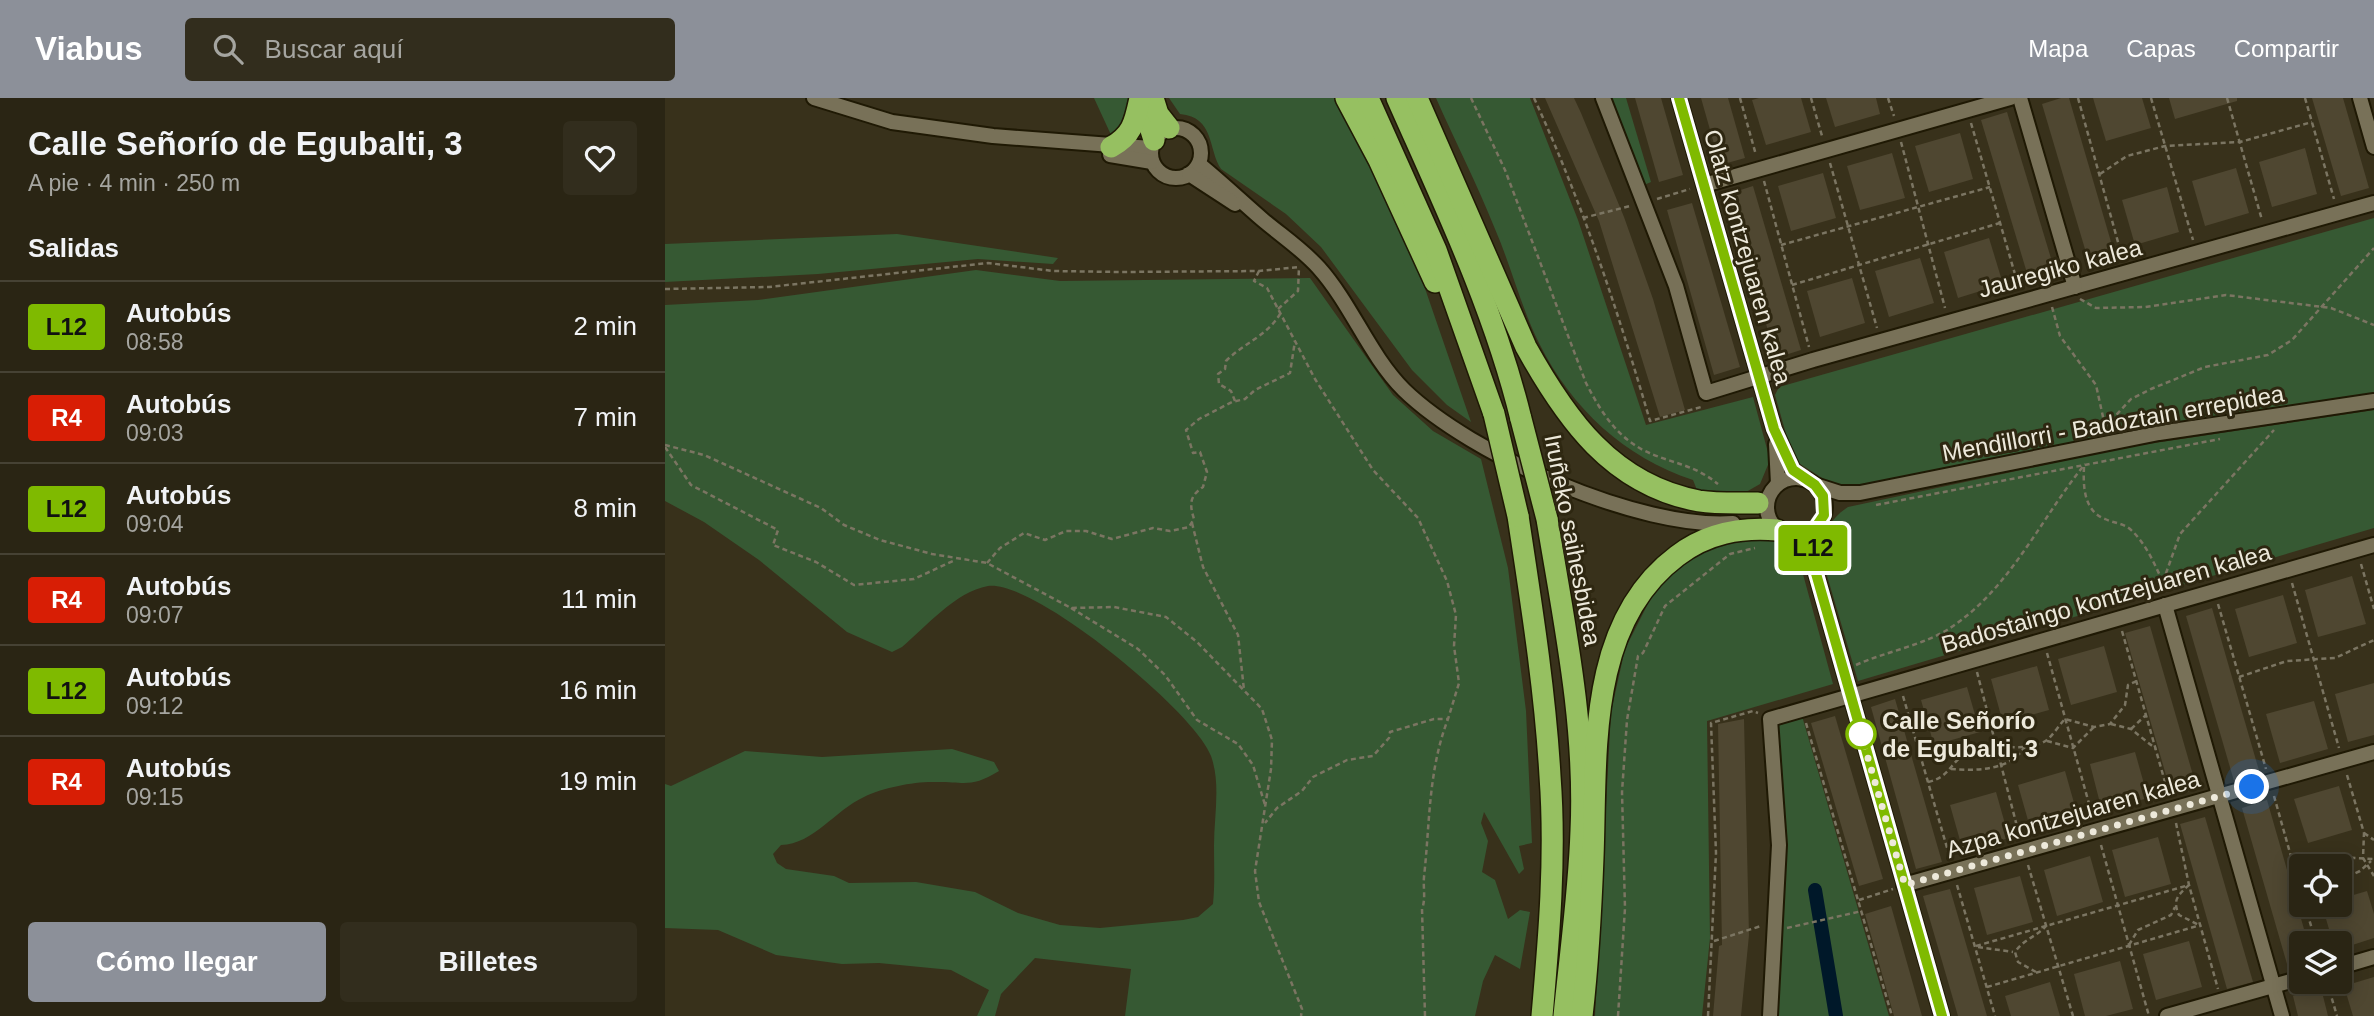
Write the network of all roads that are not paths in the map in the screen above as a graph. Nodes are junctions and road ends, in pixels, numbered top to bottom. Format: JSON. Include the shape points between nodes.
{"nodes":[{"id":1,"x":814,"y":98,"type":"edge"},
{"id":2,"x":1141,"y":98,"type":"edge"},
{"id":3,"x":1153,"y":98,"type":"edge"},
{"id":4,"x":1346,"y":98,"type":"edge"},
{"id":5,"x":1368,"y":98,"type":"edge"},
{"id":6,"x":1397,"y":98,"type":"edge"},
{"id":7,"x":1417,"y":98,"type":"edge"},
{"id":8,"x":1602,"y":98,"type":"edge"},
{"id":9,"x":1679,"y":98,"type":"edge"},
{"id":10,"x":2010,"y":98,"type":"edge"},
{"id":11,"x":2020,"y":98,"type":"edge"},
{"id":12,"x":2360,"y":98,"type":"edge"},
{"id":13,"x":1065,"y":143,"type":"junction"},
{"id":14,"x":1157,"y":144,"type":"junction"},
{"id":15,"x":1111,"y":147,"type":"junction"},
{"id":16,"x":2374,"y":148,"type":"edge"},
{"id":17,"x":1194,"y":169,"type":"junction"},
{"id":18,"x":1704,"y":185,"type":"junction"},
{"id":19,"x":2374,"y":203,"type":"edge"},
{"id":20,"x":2078,"y":293,"type":"junction"},
{"id":21,"x":1503,"y":294,"type":"junction"},
{"id":22,"x":1481,"y":377,"type":"junction"},
{"id":23,"x":1758,"y":378,"type":"junction"},
{"id":24,"x":1514,"y":388,"type":"junction"},
{"id":25,"x":2374,"y":401,"type":"edge"},
{"id":26,"x":1774,"y":429,"type":"junction"},
{"id":27,"x":1809,"y":482,"type":"junction"},
{"id":28,"x":1778,"y":484,"type":"junction"},
{"id":29,"x":1862,"y":500,"type":"junction"},
{"id":30,"x":1825,"y":509,"type":"junction"},
{"id":31,"x":1771,"y":517,"type":"junction"},
{"id":32,"x":1693,"y":521,"type":"junction"},
{"id":33,"x":1813,"y":531,"type":"junction"},
{"id":34,"x":2374,"y":545,"type":"edge"},
{"id":35,"x":1815,"y":570,"type":"junction"},
{"id":36,"x":2165,"y":605,"type":"junction"},
{"id":37,"x":1850,"y":695,"type":"junction"},
{"id":38,"x":2374,"y":752,"type":"edge"},
{"id":39,"x":2219,"y":797,"type":"junction"},
{"id":40,"x":1905,"y":885,"type":"junction"},
{"id":41,"x":2374,"y":957,"type":"edge"},
{"id":42,"x":2352,"y":963,"type":"edge"},
{"id":43,"x":2289,"y":981,"type":"edge"},
{"id":44,"x":2273,"y":986,"type":"junction"},
{"id":45,"x":1542,"y":1016,"type":"edge"},
{"id":46,"x":1564,"y":1016,"type":"edge"},
{"id":47,"x":1582,"y":1016,"type":"edge"},
{"id":48,"x":1770,"y":1016,"type":"edge"},
{"id":49,"x":1942,"y":1016,"type":"edge"},
{"id":50,"x":2167,"y":1016,"type":"edge"},
{"id":51,"x":2282,"y":1016,"type":"edge"}],
"edges":[{"from":1,"to":13,"type":"street","via":[[892,122]]},
{"from":2,"to":14,"type":"highway"},
{"from":2,"to":15,"type":"highway","via":[[1132,131]]},
{"from":3,"to":14,"type":"highway","via":[[1158,114]]},
{"from":4,"to":22,"type":"highway"},
{"from":5,"to":22,"type":"highway","name":"Iruñeko saihesbidea","via":[[1436,250]]},
{"from":6,"to":24,"type":"highway","name":"Iruñeko saihesbidea","via":[[1444,203]]},
{"from":7,"to":21,"type":"highway"},
{"from":8,"to":23,"type":"street","name":"Jauregiko kalea","via":[[1676,286],[1706,393]]},
{"from":9,"to":18,"type":"street","name":"Olatz kontzejuaren kalea"},
{"from":10,"to":18,"type":"street"},
{"from":11,"to":20,"type":"street"},
{"from":12,"to":16,"type":"street"},
{"from":13,"to":14,"type":"street"},
{"from":13,"to":15,"type":"street"},
{"from":14,"to":15,"type":"street"},
{"from":14,"to":17,"type":"street","via":[[1167,176],[1178,178]]},
{"from":14,"to":17,"type":"street","via":[[1184,129],[1194,135],[1200,145]]},
{"from":17,"to":32,"type":"street","via":[[1320,269],[1403,389],[1455,432],[1605,501]]},
{"from":18,"to":23,"type":"street","name":"Olatz kontzejuaren kalea"},
{"from":19,"to":20,"type":"street","name":"Jauregiko kalea","via":[[2127,273]]},
{"from":20,"to":23,"type":"street","name":"Jauregiko kalea","via":[[2023,301]]},
{"from":21,"to":24,"type":"highway"},
{"from":21,"to":31,"type":"highway","via":[[1546,384],[1579,431],[1618,468],[1671,494]]},
{"from":22,"to":45,"type":"highway","name":"Iruñeko saihesbidea","bridge":true,"via":[[1518,516],[1539,651],[1551,778],[1550,921]]},
{"from":23,"to":26,"type":"street","name":"Olatz kontzejuaren kalea"},
{"from":24,"to":46,"type":"highway","name":"Iruñeko saihesbidea","bridge":true,"via":[[1547,519],[1571,666],[1579,750],[1581,830]]},
{"from":25,"to":29,"type":"street","name":"Mendillorri - Badoztain errepidea","via":[[2159,433]]},
{"from":26,"to":27,"type":"street","name":"Olatz kontzejuaren kalea","via":[[1793,470]]},
{"from":26,"to":28,"type":"street","name":"Olatz kontzejuaren kalea"},
{"from":27,"to":28,"type":"street","via":[[1790,479]]},
{"from":27,"to":29,"type":"street","name":"Mendillorri - Badoztain errepidea"},
{"from":27,"to":30,"type":"street","via":[[1823,496]]},
{"from":28,"to":31,"type":"street"},
{"from":29,"to":30,"type":"street","name":"Mendillorri - Badoztain errepidea"},
{"from":30,"to":33,"type":"street"},
{"from":31,"to":32,"type":"street","via":[[1712,525]]},
{"from":31,"to":32,"type":"street","via":[[1735,513]]},
{"from":31,"to":33,"type":"street","via":[[1804,535]]},
{"from":31,"to":35,"type":"street"},
{"from":31,"to":47,"type":"highway","via":[[1689,547],[1642,590],[1625,619],[1605,679],[1599,732],[1590,941]]},
{"from":33,"to":35,"type":"street"},
{"from":34,"to":36,"type":"street","name":"Badostaingo kontzejuaren kalea"},
{"from":35,"to":37,"type":"street"},
{"from":36,"to":37,"type":"street","name":"Badostaingo kontzejuaren kalea"},
{"from":36,"to":39,"type":"street"},
{"from":37,"to":40,"type":"street"},
{"from":37,"to":48,"type":"street","name":"Badostaingo kontzejuaren kalea","via":[[1770,719],[1777,806]]},
{"from":38,"to":39,"type":"street","name":"Azpa kontzejuaren kalea"},
{"from":39,"to":40,"type":"street","name":"Azpa kontzejuaren kalea"},
{"from":39,"to":44,"type":"street"},
{"from":40,"to":49,"type":"street"},
{"from":41,"to":42,"type":"street"},
{"from":43,"to":44,"type":"street"},
{"from":44,"to":50,"type":"street"},
{"from":44,"to":51,"type":"street"}]}
